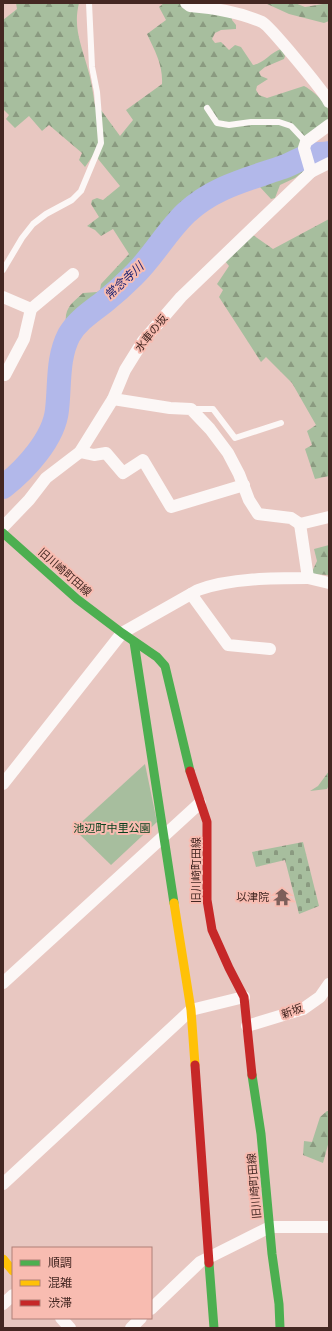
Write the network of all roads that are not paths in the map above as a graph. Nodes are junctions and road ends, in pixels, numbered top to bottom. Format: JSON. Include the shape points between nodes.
{"nodes":[{"id":1,"x":89,"y":3,"type":"edge"},
{"id":2,"x":186,"y":3,"type":"edge"},
{"id":3,"x":329,"y":102,"type":"edge"},
{"id":4,"x":207,"y":108,"type":"dead end"},
{"id":5,"x":329,"y":125,"type":"edge"},
{"id":6,"x":306,"y":150,"type":"junction"},
{"id":7,"x":329,"y":163,"type":"edge"},
{"id":8,"x":310,"y":172,"type":"junction"},
{"id":9,"x":3,"y":270,"type":"edge"},
{"id":10,"x":73,"y":274,"type":"dead end"},
{"id":11,"x":3,"y":297,"type":"edge"},
{"id":12,"x":31,"y":309,"type":"junction"},
{"id":13,"x":5,"y":375,"type":"dead end"},
{"id":14,"x":113,"y":399,"type":"junction"},
{"id":15,"x":191,"y":409,"type":"junction"},
{"id":16,"x":281,"y":423,"type":"dead end"},
{"id":17,"x":80,"y":452,"type":"junction"},
{"id":18,"x":244,"y":485,"type":"junction"},
{"id":19,"x":329,"y":517,"type":"edge"},
{"id":20,"x":300,"y":524,"type":"junction"},
{"id":21,"x":3,"y":527,"type":"edge"},
{"id":22,"x":3,"y":533,"type":"edge"},
{"id":23,"x":308,"y":578,"type":"junction"},
{"id":24,"x":329,"y":583,"type":"edge"},
{"id":25,"x":191,"y":594,"type":"junction"},
{"id":26,"x":122,"y":633,"type":"junction"},
{"id":27,"x":134,"y":642,"type":"junction"},
{"id":28,"x":270,"y":649,"type":"dead end"},
{"id":29,"x":3,"y":784,"type":"edge"},
{"id":30,"x":200,"y":803,"type":"junction"},
{"id":31,"x":164,"y":835,"type":"junction"},
{"id":32,"x":3,"y":983,"type":"edge"},
{"id":33,"x":329,"y":984,"type":"edge"},
{"id":34,"x":244,"y":997,"type":"junction"},
{"id":35,"x":191,"y":1010,"type":"junction"},
{"id":36,"x":247,"y":1026,"type":"junction"},
{"id":37,"x":3,"y":1184,"type":"edge"},
{"id":38,"x":270,"y":1227,"type":"junction"},
{"id":39,"x":329,"y":1227,"type":"edge"},
{"id":40,"x":208,"y":1257,"type":"junction"},
{"id":41,"x":3,"y":1259,"type":"edge"},
{"id":42,"x":12,"y":1269,"type":"edge"},
{"id":43,"x":12,"y":1296,"type":"edge"},
{"id":44,"x":3,"y":1304,"type":"edge"},
{"id":45,"x":152,"y":1308,"type":"edge"},
{"id":46,"x":62,"y":1319,"type":"edge"},
{"id":47,"x":140,"y":1319,"type":"edge"},
{"id":48,"x":70,"y":1328,"type":"edge"},
{"id":49,"x":131,"y":1328,"type":"edge"},
{"id":50,"x":214,"y":1328,"type":"edge"},
{"id":51,"x":280,"y":1328,"type":"edge"}],
"edges":[{"from":1,"to":9,"type":"lane","via":[[92,67],[97,92],[101,143],[81,191],[72,200],[33,224]]},
{"from":2,"to":3,"type":"street","via":[[190,6],[220,9],[264,22]]},
{"from":4,"to":6,"type":"lane","via":[[217,123],[279,122],[291,126]]},
{"from":5,"to":6,"type":"street"},
{"from":6,"to":8,"type":"street"},
{"from":7,"to":8,"type":"street","name":"水車の坂"},
{"from":8,"to":14,"type":"street","name":"水車の坂","via":[[181,297],[157,324],[125,370]]},
{"from":10,"to":12,"type":"street"},
{"from":11,"to":12,"type":"street"},
{"from":12,"to":13,"type":"street","via":[[24,339]]},
{"from":14,"to":15,"type":"street"},
{"from":14,"to":17,"type":"street","name":"水車の坂"},
{"from":15,"to":16,"type":"lane","via":[[213,408],[235,438]]},
{"from":15,"to":18,"type":"street","via":[[228,453]]},
{"from":17,"to":18,"type":"street","via":[[94,455],[106,453],[123,473],[143,460],[171,507]]},
{"from":17,"to":21,"type":"street","name":"水車の坂","via":[[46,478]]},
{"from":18,"to":20,"type":"street","via":[[249,500],[258,514],[291,518]]},
{"from":19,"to":20,"type":"street"},
{"from":20,"to":23,"type":"street"},
{"from":22,"to":26,"type":"main road","name":"旧川崎町田線","via":[[77,599]]},
{"from":23,"to":24,"type":"street"},
{"from":23,"to":25,"type":"street","via":[[274,578],[211,585]]},
{"from":25,"to":26,"type":"street"},
{"from":25,"to":28,"type":"street","via":[[228,645]]},
{"from":26,"to":27,"type":"main road","name":"旧川崎町田線"},
{"from":26,"to":29,"type":"street"},
{"from":27,"to":30,"type":"main road","name":"旧川崎町田線","via":[[157,657],[165,666],[188,766]]},
{"from":27,"to":31,"type":"main road"},
{"from":30,"to":31,"type":"street"},
{"from":30,"to":34,"type":"main road","name":"旧川崎町田線","via":[[208,840],[207,900],[212,930]]},
{"from":31,"to":32,"type":"street"},
{"from":31,"to":35,"type":"main road"},
{"from":33,"to":36,"type":"street","name":"新坂","via":[[320,997],[303,1008]]},
{"from":34,"to":35,"type":"street"},
{"from":34,"to":36,"type":"main road","name":"旧川崎町田線"},
{"from":35,"to":37,"type":"street"},
{"from":35,"to":40,"type":"main road"},
{"from":36,"to":38,"type":"main road","name":"旧川崎町田線"},
{"from":38,"to":39,"type":"street"},
{"from":38,"to":40,"type":"street"},
{"from":38,"to":51,"type":"main road","name":"旧川崎町田線"},
{"from":40,"to":45,"type":"street"},
{"from":40,"to":50,"type":"main road"},
{"from":41,"to":42,"type":"main road"},
{"from":43,"to":44,"type":"street"},
{"from":46,"to":48,"type":"street"},
{"from":47,"to":49,"type":"street"}]}
